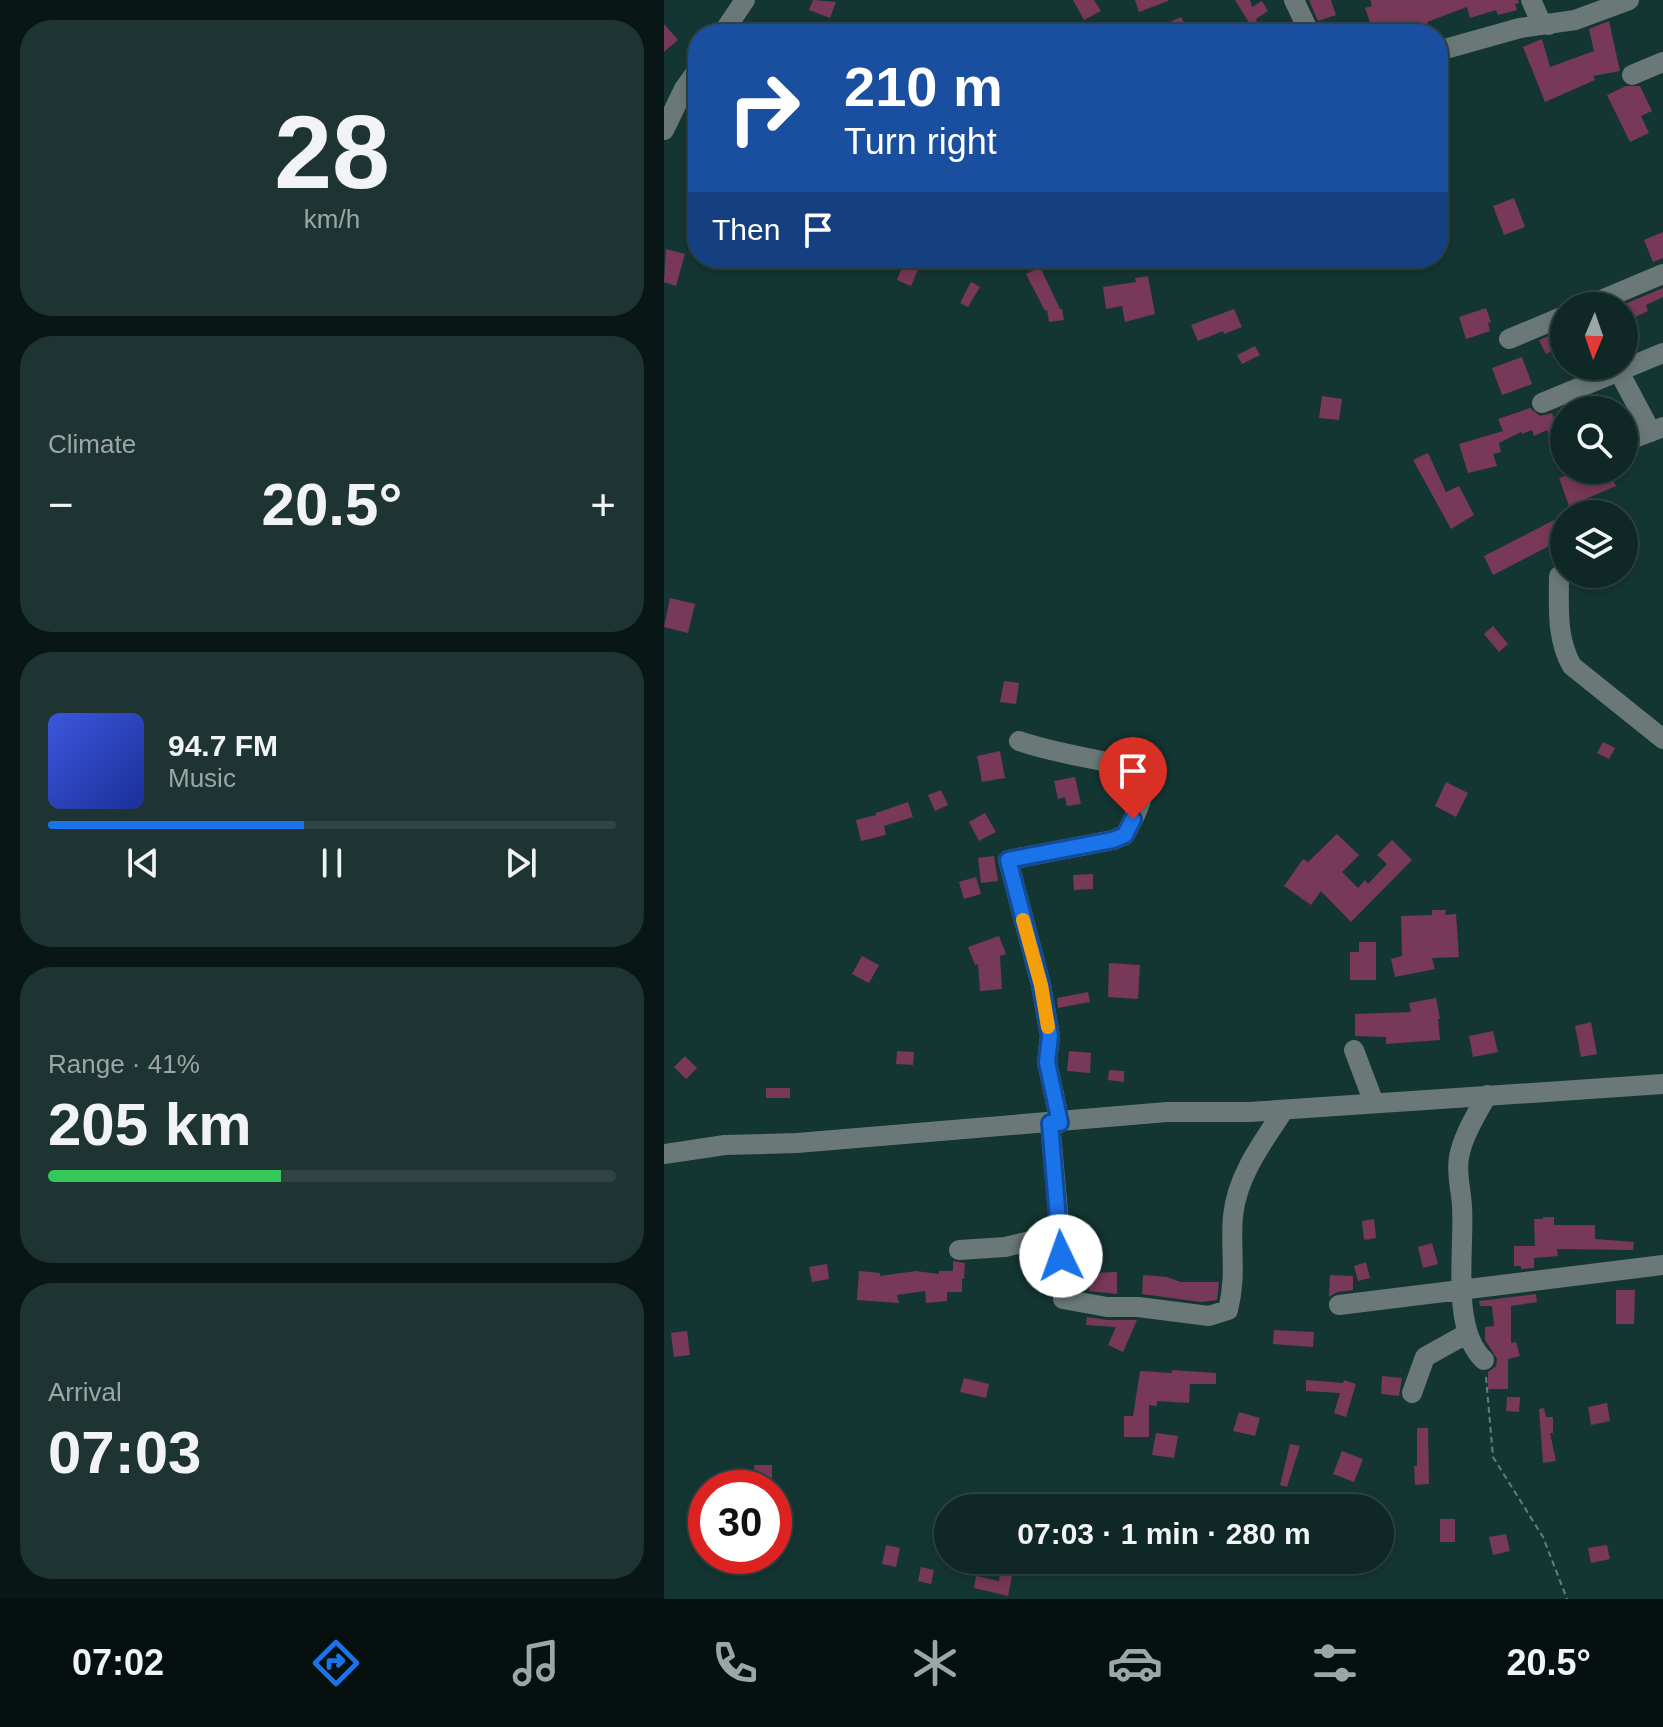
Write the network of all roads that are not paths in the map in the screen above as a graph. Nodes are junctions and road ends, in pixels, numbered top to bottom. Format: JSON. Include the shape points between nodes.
{"nodes":[{"id":1,"x":745,"y":0,"type":"edge"},
{"id":2,"x":1294,"y":0,"type":"edge"},
{"id":3,"x":1531,"y":0,"type":"edge"},
{"id":4,"x":1629,"y":0,"type":"edge"},
{"id":5,"x":729,"y":24,"type":"edge"},
{"id":6,"x":1305,"y":24,"type":"edge"},
{"id":7,"x":1549,"y":25,"type":"junction"},
{"id":8,"x":1448,"y":48,"type":"edge"},
{"id":9,"x":1663,"y":62,"type":"edge"},
{"id":10,"x":1632,"y":75,"type":"dead end"},
{"id":11,"x":688,"y":83,"type":"edge"},
{"id":12,"x":664,"y":130,"type":"edge"},
{"id":13,"x":1663,"y":274,"type":"edge"},
{"id":14,"x":1620,"y":292,"type":"edge"},
{"id":15,"x":1550,"y":322,"type":"edge"},
{"id":16,"x":1509,"y":339,"type":"dead end"},
{"id":17,"x":1663,"y":353,"type":"edge"},
{"id":18,"x":1638,"y":361,"type":"edge"},
{"id":19,"x":1592,"y":380,"type":"edge"},
{"id":20,"x":1626,"y":380,"type":"edge"},
{"id":21,"x":1542,"y":403,"type":"dead end"},
{"id":22,"x":1657,"y":430,"type":"edge"},
{"id":23,"x":1638,"y":437,"type":"edge"},
{"id":24,"x":1559,"y":588,"type":"edge"},
{"id":25,"x":1663,"y":739,"type":"edge"},
{"id":26,"x":1019,"y":741,"type":"dead end"},
{"id":27,"x":1354,"y":1050,"type":"dead end"},
{"id":28,"x":1663,"y":1084,"type":"edge"},
{"id":29,"x":1487,"y":1095,"type":"junction"},
{"id":30,"x":1374,"y":1103,"type":"junction"},
{"id":31,"x":1284,"y":1110,"type":"junction"},
{"id":32,"x":1055,"y":1123,"type":"junction"},
{"id":33,"x":664,"y":1154,"type":"edge"},
{"id":34,"x":1060,"y":1234,"type":"junction"},
{"id":35,"x":959,"y":1250,"type":"dead end"},
{"id":36,"x":1663,"y":1265,"type":"edge"},
{"id":37,"x":1463,"y":1291,"type":"junction"},
{"id":38,"x":1339,"y":1305,"type":"dead end"},
{"id":39,"x":1468,"y":1333,"type":"junction"},
{"id":40,"x":1484,"y":1360,"type":"road end"},
{"id":41,"x":1412,"y":1393,"type":"dead end"}],
"edges":[{"from":1,"to":5,"type":"street"},
{"from":2,"to":6,"type":"street"},
{"from":3,"to":7,"type":"street","via":[[1540,20]]},
{"from":4,"to":7,"type":"street"},
{"from":7,"to":8,"type":"street"},
{"from":9,"to":10,"type":"street"},
{"from":11,"to":12,"type":"street"},
{"from":13,"to":14,"type":"street"},
{"from":15,"to":16,"type":"street"},
{"from":17,"to":18,"type":"street"},
{"from":19,"to":21,"type":"street"},
{"from":20,"to":22,"type":"street"},
{"from":22,"to":23,"type":"street"},
{"from":24,"to":25,"type":"street","via":[[1559,623],[1572,666]]},
{"from":26,"to":32,"type":"street","via":[[1139,770],[1144,783],[1143,798],[1125,835],[1008,860],[1041,985]]},
{"from":27,"to":30,"type":"street"},
{"from":28,"to":29,"type":"street"},
{"from":29,"to":30,"type":"street"},
{"from":29,"to":37,"type":"street","via":[[1459,1155]]},
{"from":30,"to":31,"type":"street"},
{"from":31,"to":32,"type":"street","via":[[1167,1112]]},
{"from":31,"to":34,"type":"street","via":[[1243,1175],[1235,1199],[1234,1279],[1228,1310],[1209,1316],[1063,1299]]},
{"from":32,"to":33,"type":"street","via":[[725,1145]]},
{"from":32,"to":34,"type":"street"},
{"from":34,"to":35,"type":"street","via":[[1005,1247]]},
{"from":36,"to":37,"type":"street"},
{"from":37,"to":38,"type":"street"},
{"from":37,"to":39,"type":"street"},
{"from":39,"to":40,"type":"street"},
{"from":39,"to":41,"type":"street","via":[[1425,1357]]}]}
